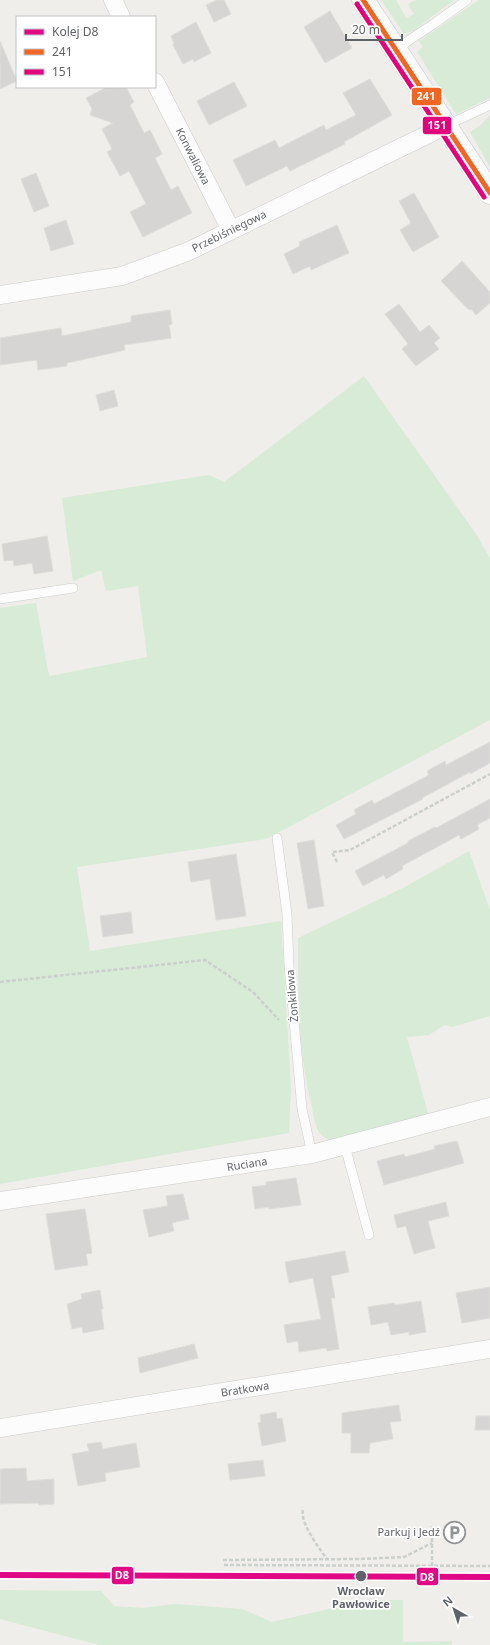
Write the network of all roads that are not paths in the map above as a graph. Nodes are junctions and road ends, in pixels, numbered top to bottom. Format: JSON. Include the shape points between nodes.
{"nodes":[{"id":1,"x":113,"y":0,"type":"edge"},
{"id":2,"x":363,"y":0,"type":"edge"},
{"id":3,"x":467,"y":0,"type":"edge"},
{"id":4,"x":121,"y":16,"type":"edge"},
{"id":5,"x":395,"y":50,"type":"junction"},
{"id":6,"x":156,"y":84,"type":"edge"},
{"id":7,"x":490,"y":105,"type":"edge"},
{"id":8,"x":445,"y":126,"type":"junction"},
{"id":9,"x":490,"y":193,"type":"edge"},
{"id":10,"x":231,"y":230,"type":"junction"},
{"id":11,"x":0,"y":295,"type":"edge"},
{"id":12,"x":73,"y":588,"type":"dead end"},
{"id":13,"x":0,"y":599,"type":"edge"},
{"id":14,"x":277,"y":838,"type":"dead end"},
{"id":15,"x":490,"y":1107,"type":"edge"},
{"id":16,"x":345,"y":1146,"type":"junction"},
{"id":17,"x":312,"y":1154,"type":"junction"},
{"id":18,"x":0,"y":1201,"type":"edge"},
{"id":19,"x":368,"y":1235,"type":"dead end"},
{"id":20,"x":490,"y":1350,"type":"edge"},
{"id":21,"x":0,"y":1428,"type":"edge"}],
"edges":[{"from":1,"to":4,"type":"street"},
{"from":2,"to":5,"type":"street"},
{"from":3,"to":5,"type":"lane"},
{"from":5,"to":8,"type":"street"},
{"from":6,"to":10,"type":"street","name":"Konwaliowa"},
{"from":7,"to":8,"type":"lane"},
{"from":8,"to":9,"type":"street"},
{"from":8,"to":10,"type":"street","name":"Przebiśniegowa"},
{"from":10,"to":11,"type":"street","name":"Przebiśniegowa","via":[[189,251],[122,276]]},
{"from":12,"to":13,"type":"lane"},
{"from":14,"to":17,"type":"lane","name":"Żonkilowa","via":[[287,914],[302,1109]]},
{"from":15,"to":16,"type":"street","name":"Ruciana"},
{"from":16,"to":17,"type":"street","name":"Ruciana"},
{"from":16,"to":19,"type":"lane"},
{"from":17,"to":18,"type":"street","name":"Ruciana"},
{"from":20,"to":21,"type":"street","name":"Bratkowa"}]}
